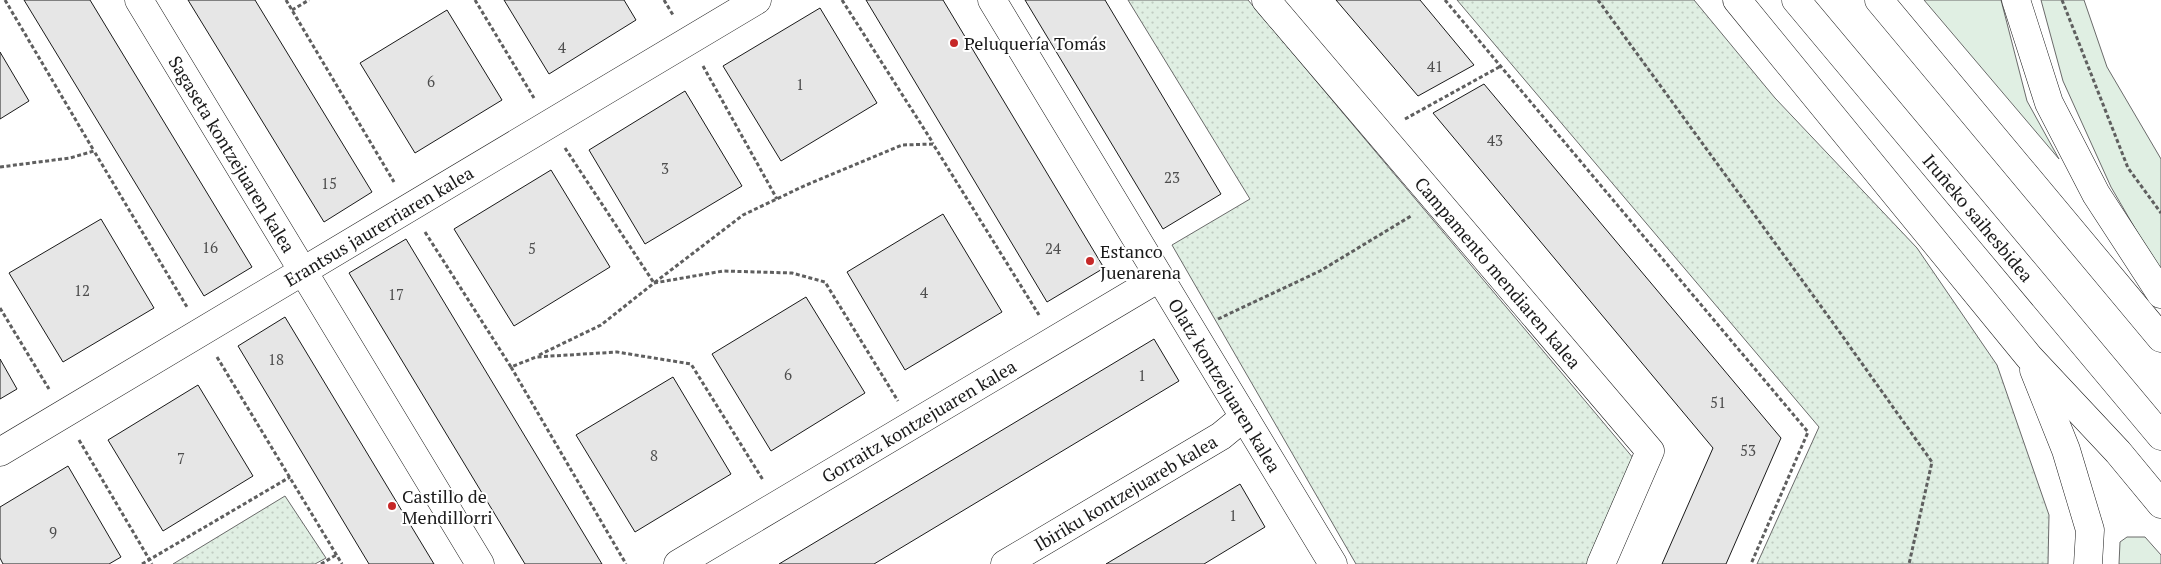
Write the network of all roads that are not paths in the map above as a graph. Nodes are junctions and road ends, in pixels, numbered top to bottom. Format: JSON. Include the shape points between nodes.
{"nodes":[{"id":1,"x":139,"y":0,"type":"edge"},
{"id":2,"x":757,"y":0,"type":"edge"},
{"id":3,"x":992,"y":0,"type":"edge"},
{"id":4,"x":1266,"y":0,"type":"edge"},
{"id":5,"x":1737,"y":0,"type":"edge"},
{"id":6,"x":1796,"y":0,"type":"edge"},
{"id":7,"x":1879,"y":0,"type":"edge"},
{"id":8,"x":2016,"y":0,"type":"edge"},
{"id":9,"x":303,"y":271,"type":"junction"},
{"id":10,"x":1159,"y":278,"type":"junction"},
{"id":11,"x":2161,"y":294,"type":"edge"},
{"id":12,"x":2161,"y":338,"type":"edge"},
{"id":13,"x":2029,"y":357,"type":"junction"},
{"id":14,"x":1244,"y":417,"type":"junction"},
{"id":15,"x":2161,"y":436,"type":"edge"},
{"id":16,"x":0,"y":452,"type":"edge"},
{"id":17,"x":2161,"y":504,"type":"edge"},
{"id":18,"x":1329,"y":563,"type":"edge"},
{"id":19,"x":480,"y":564,"type":"edge"},
{"id":20,"x":678,"y":564,"type":"edge"},
{"id":21,"x":1005,"y":564,"type":"edge"},
{"id":22,"x":1601,"y":564,"type":"edge"},
{"id":23,"x":2088,"y":564,"type":"edge"}],
"edges":[{"from":1,"to":9,"type":"main road","name":"Sagaseta kontzejuaren kalea"},
{"from":2,"to":9,"type":"main road","name":"Erantsus jaurerriaren kalea"},
{"from":3,"to":10,"type":"main road","name":"Olatz kontzejuaren kalea"},
{"from":4,"to":22,"type":"main road","name":"Campamento mendiaren kalea","via":[[1650,451]]},
{"from":5,"to":13,"type":"main road"},
{"from":6,"to":15,"type":"main road","name":"Iruñeko saihesbidea"},
{"from":7,"to":12,"type":"main road"},
{"from":8,"to":11,"type":"main road","via":[[2049,103],[2096,194]]},
{"from":9,"to":16,"type":"main road","name":"Erantsus jaurerriaren kalea"},
{"from":9,"to":19,"type":"main road","name":"Sagaseta kontzejuaren kalea"},
{"from":10,"to":14,"type":"main road","name":"Olatz kontzejuaren kalea"},
{"from":10,"to":20,"type":"main road","name":"Gorraitz kontzejuaren kalea"},
{"from":13,"to":17,"type":"main road","via":[[2118,452]]},
{"from":13,"to":23,"type":"main road","via":[[2066,450],[2090,530]]},
{"from":14,"to":18,"type":"main road","name":"Olatz kontzejuaren kalea"},
{"from":14,"to":21,"type":"main road","name":"Ibiriku kontzejuareb kalea","via":[[1222,436]]}]}
